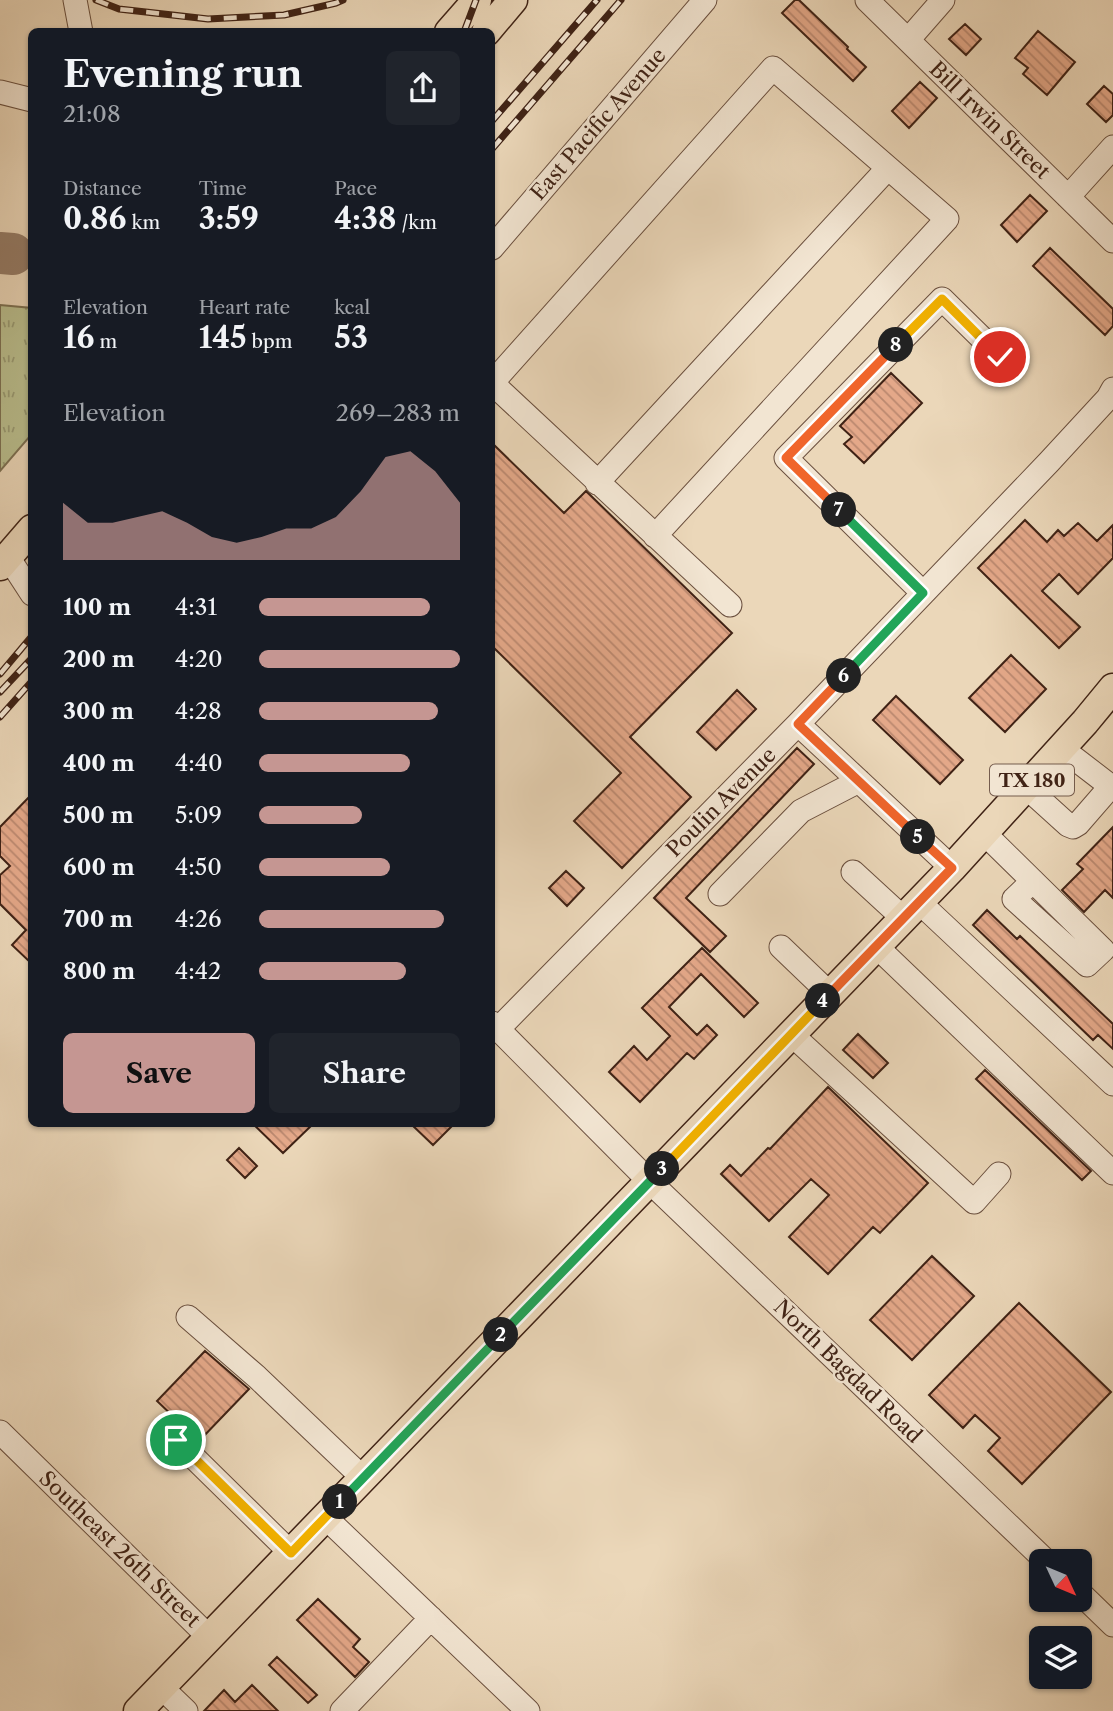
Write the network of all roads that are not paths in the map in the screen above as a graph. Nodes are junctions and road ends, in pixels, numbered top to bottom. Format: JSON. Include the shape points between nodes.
{"nodes":[{"id":1,"x":75,"y":0,"type":"edge"},
{"id":2,"x":477,"y":0,"type":"edge"},
{"id":3,"x":513,"y":0,"type":"edge"},
{"id":4,"x":705,"y":0,"type":"edge"},
{"id":5,"x":867,"y":0,"type":"edge"},
{"id":6,"x":943,"y":0,"type":"edge"},
{"id":7,"x":80,"y":28,"type":"edge"},
{"id":8,"x":452,"y":28,"type":"edge"},
{"id":9,"x":489,"y":28,"type":"edge"},
{"id":10,"x":908,"y":40,"type":"junction"},
{"id":11,"x":0,"y":92,"type":"edge"},
{"id":12,"x":28,"y":99,"type":"edge"},
{"id":13,"x":1113,"y":147,"type":"edge"},
{"id":14,"x":888,"y":168,"type":"junction"},
{"id":15,"x":1068,"y":197,"type":"junction"},
{"id":16,"x":1113,"y":241,"type":"edge"},
{"id":17,"x":495,"y":245,"type":"edge"},
{"id":18,"x":1000,"y":357,"type":"dead end"},
{"id":19,"x":495,"y":380,"type":"edge"},
{"id":20,"x":495,"y":386,"type":"edge"},
{"id":21,"x":1111,"y":396,"type":"edge"},
{"id":22,"x":597,"y":483,"type":"junction"},
{"id":23,"x":28,"y":536,"type":"edge"},
{"id":24,"x":655,"y":537,"type":"junction"},
{"id":25,"x":13,"y":564,"type":"edge"},
{"id":26,"x":28,"y":588,"type":"edge"},
{"id":27,"x":923,"y":593,"type":"junction"},
{"id":28,"x":730,"y":605,"type":"dead end"},
{"id":29,"x":1109,"y":700,"type":"edge"},
{"id":30,"x":798,"y":724,"type":"junction"},
{"id":31,"x":1061,"y":748,"type":"junction"},
{"id":32,"x":859,"y":781,"type":"junction"},
{"id":33,"x":1026,"y":787,"type":"junction"},
{"id":34,"x":1112,"y":787,"type":"edge"},
{"id":35,"x":984,"y":833,"type":"junction"},
{"id":36,"x":952,"y":868,"type":"junction"},
{"id":37,"x":853,"y":872,"type":"dead end"},
{"id":38,"x":1033,"y":881,"type":"dead end"},
{"id":39,"x":720,"y":894,"type":"dead end"},
{"id":40,"x":911,"y":910,"type":"junction"},
{"id":41,"x":876,"y":946,"type":"junction"},
{"id":42,"x":780,"y":947,"type":"dead end"},
{"id":43,"x":830,"y":994,"type":"junction"},
{"id":44,"x":495,"y":1026,"type":"edge"},
{"id":45,"x":791,"y":1034,"type":"junction"},
{"id":46,"x":1113,"y":1084,"type":"edge"},
{"id":47,"x":1110,"y":1162,"type":"edge"},
{"id":48,"x":999,"y":1174,"type":"dead end"},
{"id":49,"x":650,"y":1182,"type":"junction"},
{"id":50,"x":188,"y":1317,"type":"dead end"},
{"id":51,"x":0,"y":1432,"type":"edge"},
{"id":52,"x":176,"y":1440,"type":"dead end"},
{"id":53,"x":363,"y":1478,"type":"junction"},
{"id":54,"x":325,"y":1517,"type":"junction"},
{"id":55,"x":1033,"y":1549,"type":"edge"},
{"id":56,"x":291,"y":1553,"type":"junction"},
{"id":57,"x":1092,"y":1605,"type":"edge"},
{"id":58,"x":431,"y":1618,"type":"junction"},
{"id":59,"x":1113,"y":1625,"type":"edge"},
{"id":60,"x":209,"y":1637,"type":"junction"},
{"id":61,"x":161,"y":1687,"type":"junction"},
{"id":62,"x":138,"y":1711,"type":"edge"},
{"id":63,"x":186,"y":1711,"type":"edge"},
{"id":64,"x":342,"y":1711,"type":"edge"},
{"id":65,"x":528,"y":1711,"type":"edge"}],
"edges":[{"from":1,"to":7,"type":"street"},
{"from":2,"to":8,"type":"main road"},
{"from":3,"to":9,"type":"main road"},
{"from":4,"to":17,"type":"street","name":"East Pacific Avenue"},
{"from":5,"to":10,"type":"street","name":"Bill Irwin Street"},
{"from":6,"to":10,"type":"street"},
{"from":10,"to":15,"type":"street","name":"Bill Irwin Street"},
{"from":11,"to":12,"type":"street"},
{"from":13,"to":15,"type":"street"},
{"from":14,"to":19,"type":"street","via":[[773,68]]},
{"from":14,"to":22,"type":"street"},
{"from":14,"to":24,"type":"street","via":[[947,219]]},
{"from":15,"to":16,"type":"street","name":"Bill Irwin Street"},
{"from":18,"to":27,"type":"street","via":[[942,299],[786,458]]},
{"from":20,"to":22,"type":"street"},
{"from":21,"to":27,"type":"street","name":"Poulin Avenue"},
{"from":22,"to":24,"type":"street"},
{"from":23,"to":25,"type":"main road"},
{"from":24,"to":28,"type":"street"},
{"from":25,"to":26,"type":"street"},
{"from":27,"to":30,"type":"street","name":"Poulin Avenue"},
{"from":29,"to":31,"type":"main road","number":"TX 180"},
{"from":30,"to":32,"type":"street"},
{"from":30,"to":44,"type":"street","name":"Poulin Avenue"},
{"from":31,"to":33,"type":"main road","number":"TX 180"},
{"from":31,"to":34,"type":"street"},
{"from":32,"to":36,"type":"street"},
{"from":32,"to":39,"type":"street","via":[[801,811]]},
{"from":33,"to":34,"type":"street","via":[[1073,827]]},
{"from":33,"to":35,"type":"main road","number":"TX 180"},
{"from":35,"to":36,"type":"main road","number":"TX 180"},
{"from":35,"to":38,"type":"street"},
{"from":36,"to":40,"type":"main road","number":"TX 180"},
{"from":37,"to":40,"type":"street"},
{"from":40,"to":41,"type":"main road","number":"TX 180"},
{"from":40,"to":46,"type":"street"},
{"from":41,"to":43,"type":"main road","number":"TX 180"},
{"from":41,"to":47,"type":"street"},
{"from":42,"to":43,"type":"street"},
{"from":43,"to":45,"type":"main road","number":"TX 180"},
{"from":44,"to":49,"type":"street","name":"North Bagdad Road"},
{"from":45,"to":48,"type":"street","via":[[974,1202]]},
{"from":45,"to":49,"type":"main road","number":"TX 180"},
{"from":49,"to":53,"type":"main road","number":"TX 180"},
{"from":49,"to":55,"type":"street","name":"North Bagdad Road"},
{"from":50,"to":53,"type":"street"},
{"from":51,"to":60,"type":"street","name":"Southeast 26th Street"},
{"from":52,"to":56,"type":"street"},
{"from":53,"to":54,"type":"main road","number":"TX 180"},
{"from":54,"to":56,"type":"main road","number":"TX 180"},
{"from":54,"to":58,"type":"street"},
{"from":56,"to":60,"type":"main road","number":"TX 180"},
{"from":57,"to":59,"type":"street"},
{"from":58,"to":64,"type":"street"},
{"from":58,"to":65,"type":"street"},
{"from":60,"to":61,"type":"main road","number":"TX 180"},
{"from":61,"to":62,"type":"main road","number":"TX 180"},
{"from":61,"to":63,"type":"street"}]}
